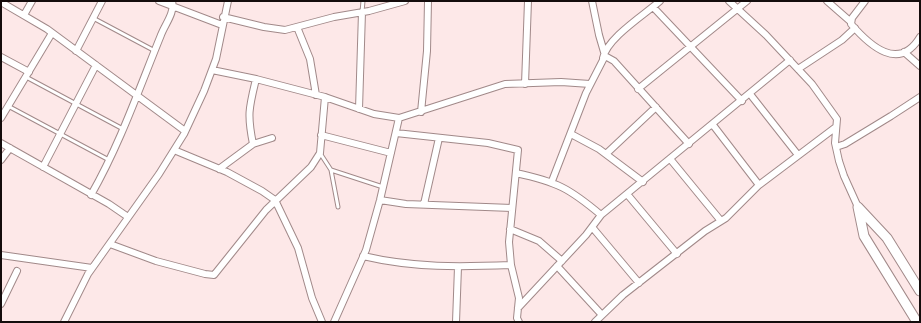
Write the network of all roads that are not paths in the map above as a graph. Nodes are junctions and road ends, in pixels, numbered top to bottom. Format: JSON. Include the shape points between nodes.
{"nodes":[{"id":1,"x":32,"y":1,"type":"edge"},
{"id":2,"x":102,"y":1,"type":"edge"},
{"id":3,"x":158,"y":1,"type":"edge"},
{"id":4,"x":228,"y":1,"type":"edge"},
{"id":5,"x":363,"y":1,"type":"edge"},
{"id":6,"x":405,"y":1,"type":"edge"},
{"id":7,"x":428,"y":1,"type":"edge"},
{"id":8,"x":528,"y":1,"type":"edge"},
{"id":9,"x":592,"y":1,"type":"edge"},
{"id":10,"x":660,"y":1,"type":"edge"},
{"id":11,"x":729,"y":1,"type":"edge"},
{"id":12,"x":747,"y":1,"type":"edge"},
{"id":13,"x":827,"y":1,"type":"edge"},
{"id":14,"x":865,"y":1,"type":"edge"},
{"id":15,"x":1,"y":2,"type":"edge"},
{"id":16,"x":173,"y":4,"type":"edge"},
{"id":17,"x":653,"y":7,"type":"junction"},
{"id":18,"x":736,"y":8,"type":"junction"},
{"id":19,"x":362,"y":12,"type":"junction"},
{"id":20,"x":24,"y":15,"type":"junction"},
{"id":21,"x":223,"y":17,"type":"junction"},
{"id":22,"x":93,"y":18,"type":"junction"},
{"id":23,"x":851,"y":22,"type":"junction"},
{"id":24,"x":222,"y":25,"type":"junction"},
{"id":25,"x":297,"y":27,"type":"junction"},
{"id":26,"x":855,"y":28,"type":"junction"},
{"id":27,"x":52,"y":33,"type":"junction"},
{"id":28,"x":920,"y":37,"type":"edge"},
{"id":29,"x":689,"y":47,"type":"junction"},
{"id":30,"x":76,"y":50,"type":"junction"},
{"id":31,"x":155,"y":51,"type":"junction"},
{"id":32,"x":904,"y":52,"type":"junction"},
{"id":33,"x":603,"y":55,"type":"junction"},
{"id":34,"x":1,"y":57,"type":"edge"},
{"id":35,"x":790,"y":60,"type":"junction"},
{"id":36,"x":96,"y":65,"type":"junction"},
{"id":37,"x":920,"y":66,"type":"edge"},
{"id":38,"x":798,"y":69,"type":"junction"},
{"id":39,"x":212,"y":70,"type":"junction"},
{"id":40,"x":27,"y":74,"type":"junction"},
{"id":41,"x":256,"y":79,"type":"junction"},
{"id":42,"x":525,"y":84,"type":"junction"},
{"id":43,"x":590,"y":84,"type":"junction"},
{"id":44,"x":638,"y":89,"type":"junction"},
{"id":45,"x":750,"y":94,"type":"junction"},
{"id":46,"x":316,"y":95,"type":"junction"},
{"id":47,"x":137,"y":96,"type":"junction"},
{"id":48,"x":325,"y":97,"type":"junction"},
{"id":49,"x":920,"y":97,"type":"edge"},
{"id":50,"x":742,"y":101,"type":"junction"},
{"id":51,"x":76,"y":104,"type":"junction"},
{"id":52,"x":8,"y":106,"type":"junction"},
{"id":53,"x":656,"y":107,"type":"junction"},
{"id":54,"x":359,"y":109,"type":"junction"},
{"id":55,"x":421,"y":112,"type":"junction"},
{"id":56,"x":1,"y":118,"type":"edge"},
{"id":57,"x":399,"y":118,"type":"junction"},
{"id":58,"x":713,"y":125,"type":"junction"},
{"id":59,"x":836,"y":127,"type":"junction"},
{"id":60,"x":123,"y":129,"type":"junction"},
{"id":61,"x":186,"y":131,"type":"junction"},
{"id":62,"x":396,"y":133,"type":"junction"},
{"id":63,"x":60,"y":134,"type":"junction"},
{"id":64,"x":571,"y":134,"type":"junction"},
{"id":65,"x":321,"y":135,"type":"junction"},
{"id":66,"x":272,"y":138,"type":"dead end"},
{"id":67,"x":440,"y":138,"type":"junction"},
{"id":68,"x":1,"y":143,"type":"edge"},
{"id":69,"x":254,"y":144,"type":"junction"},
{"id":70,"x":689,"y":144,"type":"junction"},
{"id":71,"x":836,"y":147,"type":"junction"},
{"id":72,"x":10,"y":148,"type":"junction"},
{"id":73,"x":174,"y":150,"type":"junction"},
{"id":74,"x":320,"y":153,"type":"junction"},
{"id":75,"x":391,"y":153,"type":"junction"},
{"id":76,"x":606,"y":154,"type":"junction"},
{"id":77,"x":798,"y":155,"type":"junction"},
{"id":78,"x":1,"y":160,"type":"edge"},
{"id":79,"x":110,"y":160,"type":"junction"},
{"id":80,"x":671,"y":160,"type":"junction"},
{"id":81,"x":43,"y":167,"type":"junction"},
{"id":82,"x":219,"y":169,"type":"junction"},
{"id":83,"x":331,"y":170,"type":"junction"},
{"id":84,"x":516,"y":173,"type":"junction"},
{"id":85,"x":552,"y":181,"type":"junction"},
{"id":86,"x":643,"y":182,"type":"junction"},
{"id":87,"x":759,"y":185,"type":"junction"},
{"id":88,"x":383,"y":186,"type":"junction"},
{"id":89,"x":628,"y":194,"type":"junction"},
{"id":90,"x":91,"y":195,"type":"junction"},
{"id":91,"x":275,"y":200,"type":"junction"},
{"id":92,"x":380,"y":200,"type":"junction"},
{"id":93,"x":424,"y":204,"type":"junction"},
{"id":94,"x":338,"y":207,"type":"dead end"},
{"id":95,"x":858,"y":207,"type":"junction"},
{"id":96,"x":512,"y":208,"type":"junction"},
{"id":97,"x":601,"y":215,"type":"junction"},
{"id":98,"x":128,"y":217,"type":"junction"},
{"id":99,"x":721,"y":221,"type":"junction"},
{"id":100,"x":592,"y":227,"type":"junction"},
{"id":101,"x":510,"y":229,"type":"junction"},
{"id":102,"x":110,"y":244,"type":"junction"},
{"id":103,"x":677,"y":254,"type":"junction"},
{"id":104,"x":1,"y":255,"type":"edge"},
{"id":105,"x":364,"y":256,"type":"junction"},
{"id":106,"x":562,"y":261,"type":"junction"},
{"id":107,"x":511,"y":266,"type":"junction"},
{"id":108,"x":557,"y":266,"type":"junction"},
{"id":109,"x":458,"y":267,"type":"junction"},
{"id":110,"x":92,"y":268,"type":"junction"},
{"id":111,"x":17,"y":271,"type":"dead end"},
{"id":112,"x":639,"y":283,"type":"junction"},
{"id":113,"x":920,"y":291,"type":"edge"},
{"id":114,"x":1,"y":304,"type":"edge"},
{"id":115,"x":518,"y":308,"type":"junction"},
{"id":116,"x":602,"y":315,"type":"junction"},
{"id":117,"x":64,"y":322,"type":"edge"},
{"id":118,"x":322,"y":322,"type":"edge"},
{"id":119,"x":334,"y":322,"type":"edge"},
{"id":120,"x":456,"y":322,"type":"edge"},
{"id":121,"x":519,"y":322,"type":"edge"},
{"id":122,"x":595,"y":322,"type":"edge"},
{"id":123,"x":917,"y":322,"type":"edge"}],
"edges":[{"from":1,"to":20,"type":"street"},
{"from":2,"to":22,"type":"street"},
{"from":3,"to":16,"type":"street"},
{"from":4,"to":21,"type":"street"},
{"from":5,"to":19,"type":"lane"},
{"from":6,"to":19,"type":"street"},
{"from":7,"to":55,"type":"street","via":[[427,52]]},
{"from":8,"to":42,"type":"street"},
{"from":9,"to":33,"type":"street"},
{"from":10,"to":17,"type":"street"},
{"from":11,"to":18,"type":"street"},
{"from":12,"to":18,"type":"street"},
{"from":13,"to":23,"type":"street"},
{"from":14,"to":23,"type":"street"},
{"from":15,"to":20,"type":"street"},
{"from":16,"to":24,"type":"street"},
{"from":16,"to":31,"type":"street"},
{"from":17,"to":29,"type":"street"},
{"from":17,"to":33,"type":"street","via":[[617,36]]},
{"from":18,"to":29,"type":"street"},
{"from":18,"to":35,"type":"street"},
{"from":19,"to":25,"type":"street"},
{"from":19,"to":54,"type":"street"},
{"from":20,"to":27,"type":"street"},
{"from":21,"to":24,"type":"street"},
{"from":21,"to":25,"type":"street","via":[[285,30]]},
{"from":22,"to":30,"type":"street"},
{"from":22,"to":31,"type":"lane"},
{"from":23,"to":26,"type":"street"},
{"from":24,"to":39,"type":"street"},
{"from":25,"to":46,"type":"street","via":[[310,59]]},
{"from":26,"to":32,"type":"street","via":[[888,55]]},
{"from":26,"to":38,"type":"street","via":[[842,40]]},
{"from":27,"to":30,"type":"street"},
{"from":27,"to":40,"type":"street"},
{"from":28,"to":32,"type":"street"},
{"from":29,"to":44,"type":"street"},
{"from":29,"to":50,"type":"street"},
{"from":30,"to":36,"type":"street"},
{"from":31,"to":47,"type":"street"},
{"from":32,"to":37,"type":"street"},
{"from":33,"to":43,"type":"street"},
{"from":33,"to":44,"type":"street","via":[[610,58]]},
{"from":34,"to":40,"type":"street"},
{"from":35,"to":38,"type":"street"},
{"from":35,"to":45,"type":"street"},
{"from":36,"to":47,"type":"street"},
{"from":36,"to":51,"type":"street"},
{"from":38,"to":59,"type":"street","via":[[837,119]]},
{"from":39,"to":41,"type":"street"},
{"from":39,"to":61,"type":"street"},
{"from":40,"to":51,"type":"lane"},
{"from":40,"to":52,"type":"street"},
{"from":41,"to":46,"type":"street"},
{"from":41,"to":69,"type":"street","via":[[248,120]]},
{"from":42,"to":43,"type":"street"},
{"from":42,"to":55,"type":"street","via":[[505,84]]},
{"from":43,"to":64,"type":"street"},
{"from":44,"to":53,"type":"street"},
{"from":45,"to":50,"type":"street"},
{"from":45,"to":77,"type":"street"},
{"from":46,"to":48,"type":"street"},
{"from":47,"to":60,"type":"street"},
{"from":47,"to":61,"type":"street"},
{"from":48,"to":54,"type":"street"},
{"from":48,"to":65,"type":"street"},
{"from":49,"to":71,"type":"street","via":[[845,144]]},
{"from":50,"to":58,"type":"street"},
{"from":51,"to":60,"type":"lane"},
{"from":51,"to":63,"type":"street"},
{"from":52,"to":56,"type":"street"},
{"from":52,"to":63,"type":"lane"},
{"from":53,"to":70,"type":"street"},
{"from":53,"to":76,"type":"street"},
{"from":54,"to":57,"type":"street"},
{"from":55,"to":57,"type":"street"},
{"from":57,"to":62,"type":"street"},
{"from":58,"to":70,"type":"street"},
{"from":58,"to":87,"type":"street"},
{"from":59,"to":71,"type":"street"},
{"from":59,"to":77,"type":"street"},
{"from":60,"to":79,"type":"street"},
{"from":61,"to":73,"type":"street"},
{"from":62,"to":67,"type":"street"},
{"from":62,"to":75,"type":"street"},
{"from":63,"to":79,"type":"lane"},
{"from":63,"to":81,"type":"street"},
{"from":64,"to":76,"type":"street"},
{"from":64,"to":85,"type":"street"},
{"from":65,"to":74,"type":"street"},
{"from":65,"to":75,"type":"street"},
{"from":66,"to":69,"type":"street"},
{"from":67,"to":84,"type":"street","via":[[488,143],[518,150]]},
{"from":67,"to":93,"type":"street"},
{"from":68,"to":72,"type":"street"},
{"from":69,"to":82,"type":"street"},
{"from":70,"to":80,"type":"street"},
{"from":71,"to":95,"type":"street","via":[[844,176]]},
{"from":72,"to":78,"type":"street"},
{"from":72,"to":81,"type":"street"},
{"from":73,"to":82,"type":"street"},
{"from":73,"to":98,"type":"street"},
{"from":74,"to":83,"type":"lane"},
{"from":74,"to":91,"type":"street","via":[[311,167]]},
{"from":75,"to":88,"type":"street"},
{"from":76,"to":86,"type":"street"},
{"from":77,"to":87,"type":"street"},
{"from":79,"to":90,"type":"street"},
{"from":80,"to":86,"type":"street"},
{"from":80,"to":99,"type":"street"},
{"from":81,"to":90,"type":"street"},
{"from":82,"to":91,"type":"street","via":[[262,190]]},
{"from":83,"to":88,"type":"lane"},
{"from":83,"to":94,"type":"lane"},
{"from":84,"to":85,"type":"street"},
{"from":84,"to":96,"type":"street"},
{"from":85,"to":97,"type":"street","via":[[576,194]]},
{"from":86,"to":89,"type":"street"},
{"from":87,"to":99,"type":"street"},
{"from":88,"to":92,"type":"street"},
{"from":89,"to":97,"type":"street"},
{"from":89,"to":103,"type":"street"},
{"from":90,"to":98,"type":"street"},
{"from":91,"to":102,"type":"street","via":[[214,275],[156,261]]},
{"from":91,"to":118,"type":"street","via":[[298,248],[312,298]]},
{"from":92,"to":93,"type":"street"},
{"from":92,"to":105,"type":"street"},
{"from":93,"to":96,"type":"street"},
{"from":95,"to":113,"type":"main road","via":[[887,238]]},
{"from":95,"to":123,"type":"main road","via":[[864,236]]},
{"from":96,"to":101,"type":"street"},
{"from":97,"to":100,"type":"street"},
{"from":98,"to":102,"type":"street"},
{"from":99,"to":103,"type":"street"},
{"from":100,"to":106,"type":"street"},
{"from":100,"to":112,"type":"street"},
{"from":101,"to":106,"type":"street","via":[[539,241]]},
{"from":101,"to":107,"type":"street"},
{"from":102,"to":110,"type":"street"},
{"from":103,"to":112,"type":"street"},
{"from":104,"to":110,"type":"street"},
{"from":105,"to":109,"type":"street","via":[[422,265]]},
{"from":105,"to":119,"type":"street"},
{"from":106,"to":108,"type":"street"},
{"from":107,"to":109,"type":"street"},
{"from":107,"to":115,"type":"street"},
{"from":108,"to":115,"type":"street"},
{"from":108,"to":116,"type":"street"},
{"from":109,"to":120,"type":"street"},
{"from":110,"to":117,"type":"street"},
{"from":111,"to":114,"type":"street"},
{"from":112,"to":116,"type":"street"},
{"from":115,"to":121,"type":"street"},
{"from":116,"to":122,"type":"street"}]}
